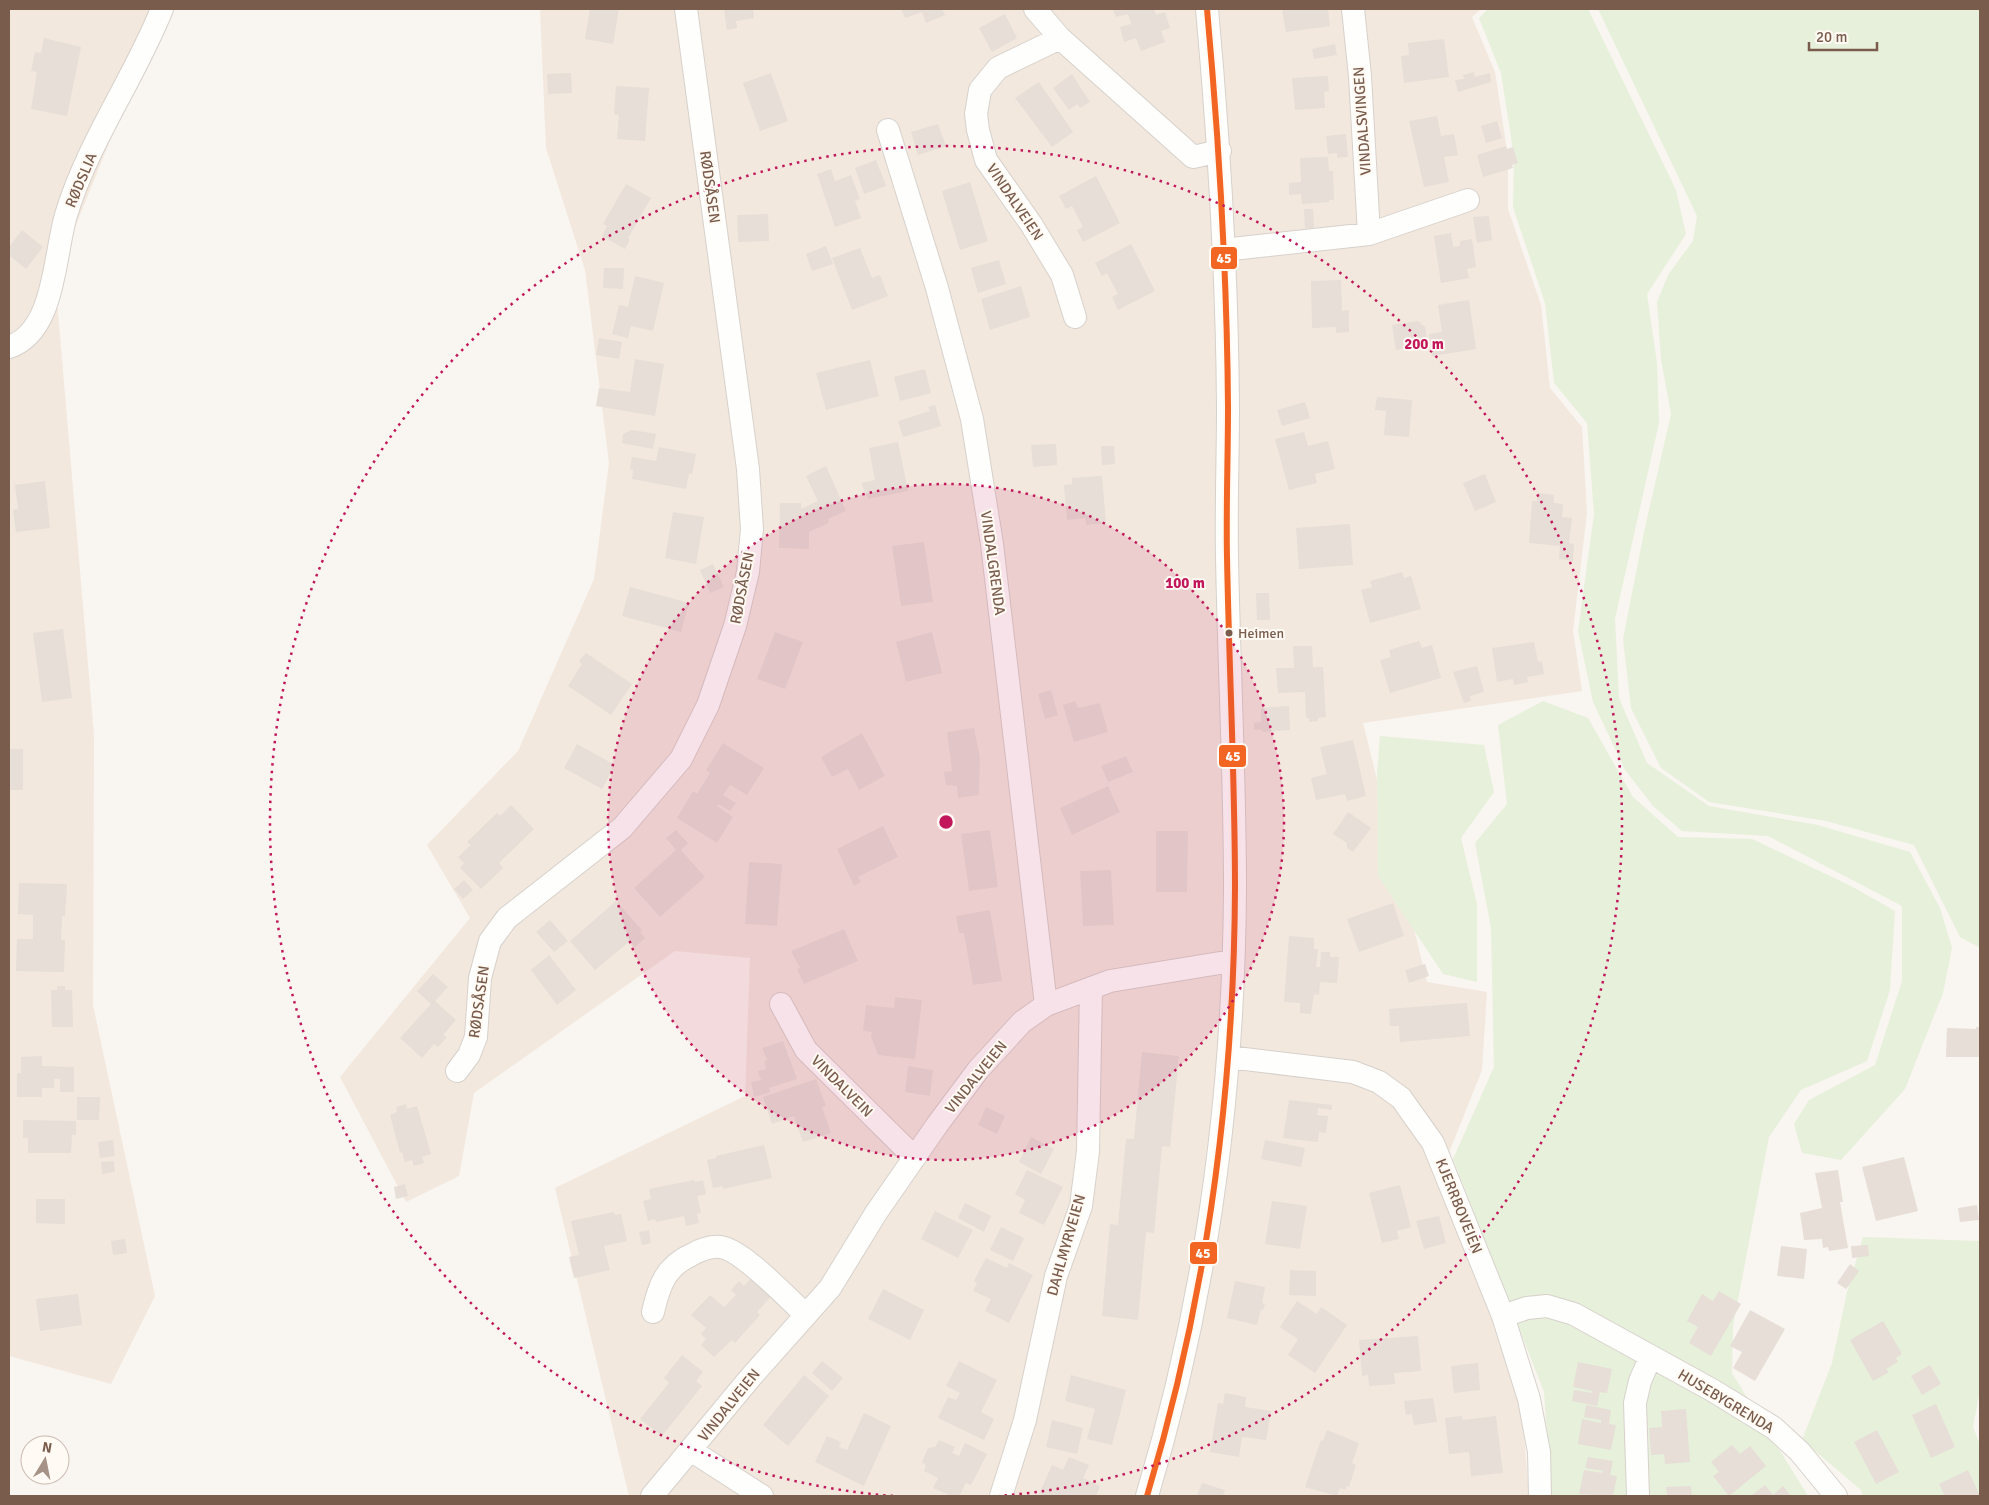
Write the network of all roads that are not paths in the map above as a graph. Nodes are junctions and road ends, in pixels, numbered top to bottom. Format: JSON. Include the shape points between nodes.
{"nodes":[{"id":1,"x":162,"y":9,"type":"edge"},
{"id":2,"x":686,"y":9,"type":"edge"},
{"id":3,"x":1035,"y":9,"type":"edge"},
{"id":4,"x":1208,"y":9,"type":"edge"},
{"id":5,"x":1353,"y":9,"type":"edge"},
{"id":6,"x":1060,"y":38,"type":"junction"},
{"id":7,"x":888,"y":130,"type":"dead end"},
{"id":8,"x":1220,"y":151,"type":"junction"},
{"id":9,"x":1468,"y":200,"type":"dead end"},
{"id":10,"x":1369,"y":234,"type":"junction"},
{"id":11,"x":1224,"y":250,"type":"junction"},
{"id":12,"x":1075,"y":317,"type":"dead end"},
{"id":13,"x":9,"y":348,"type":"edge"},
{"id":14,"x":1232,"y":962,"type":"junction"},
{"id":15,"x":1091,"y":988,"type":"junction"},
{"id":16,"x":781,"y":1004,"type":"dead end"},
{"id":17,"x":1046,"y":1005,"type":"junction"},
{"id":18,"x":1228,"y":1057,"type":"junction"},
{"id":19,"x":457,"y":1071,"type":"dead end"},
{"id":20,"x":914,"y":1157,"type":"junction"},
{"id":21,"x":652,"y":1312,"type":"dead end"},
{"id":22,"x":806,"y":1315,"type":"junction"},
{"id":23,"x":1503,"y":1316,"type":"junction"},
{"id":24,"x":1650,"y":1358,"type":"junction"},
{"id":25,"x":692,"y":1451,"type":"junction"},
{"id":26,"x":652,"y":1496,"type":"edge"},
{"id":27,"x":762,"y":1496,"type":"edge"},
{"id":28,"x":1001,"y":1496,"type":"edge"},
{"id":29,"x":1147,"y":1496,"type":"edge"},
{"id":30,"x":1540,"y":1496,"type":"edge"},
{"id":31,"x":1638,"y":1496,"type":"edge"},
{"id":32,"x":1836,"y":1496,"type":"edge"}],
"edges":[{"from":1,"to":13,"type":"street","name":"RØDSLIA","via":[[78,183],[66,214],[46,306],[39,323],[30,336]]},
{"from":2,"to":19,"type":"street","name":"RØDSÅSEN","via":[[748,469],[752,529],[748,572],[735,626],[708,705],[681,759],[622,828],[508,918],[490,941],[480,978],[476,1037],[469,1055]]},
{"from":3,"to":6,"type":"street"},
{"from":4,"to":8,"type":"street"},
{"from":5,"to":10,"type":"street","name":"VINDALSVINGEN"},
{"from":6,"to":8,"type":"street","via":[[1193,157]]},
{"from":6,"to":12,"type":"street","name":"VINDALVEIEN","via":[[998,68],[980,90],[976,114],[986,160],[1032,224],[1062,275]]},
{"from":7,"to":17,"type":"street","name":"VINDALGRENDA","via":[[972,419],[992,544]]},
{"from":8,"to":11,"type":"street"},
{"from":9,"to":10,"type":"street"},
{"from":10,"to":11,"type":"street"},
{"from":11,"to":14,"type":"street","via":[[1234,834]]},
{"from":14,"to":15,"type":"street","name":"VINDALVEIEN","via":[[1118,980]]},
{"from":14,"to":18,"type":"street"},
{"from":15,"to":17,"type":"street","name":"VINDALVEIEN"},
{"from":15,"to":28,"type":"street","name":"DAHLMYRVEIEN","via":[[1088,1151],[1081,1206],[1056,1276],[1025,1420]]},
{"from":16,"to":20,"type":"street","name":"VINDALVEIN","via":[[806,1050]]},
{"from":17,"to":20,"type":"street","name":"VINDALVEIEN","via":[[1022,1022],[978,1070]]},
{"from":18,"to":23,"type":"street","name":"KJERRBOVEIEN","via":[[1353,1072],[1379,1082],[1401,1098],[1433,1143]]},
{"from":18,"to":29,"type":"street","via":[[1209,1222],[1190,1326]]},
{"from":20,"to":22,"type":"street","name":"VINDALVEIEN","via":[[830,1288]]},
{"from":21,"to":22,"type":"street","via":[[662,1279],[674,1264],[704,1249],[722,1247],[742,1257]]},
{"from":22,"to":25,"type":"street","name":"VINDALVEIEN"},
{"from":23,"to":24,"type":"street","name":"HUSEBYGRENDA","via":[[1547,1306],[1574,1314]]},
{"from":23,"to":30,"type":"street","name":"KJERRBOVEIEN","via":[[1529,1399],[1539,1452]]},
{"from":24,"to":31,"type":"street","via":[[1635,1402]]},
{"from":24,"to":32,"type":"street","name":"HUSEBYGRENDA","via":[[1712,1390],[1774,1428],[1800,1452]]},
{"from":25,"to":26,"type":"street","name":"VINDALVEIEN"},
{"from":25,"to":27,"type":"street","name":"VINDALVEIEN"}]}
